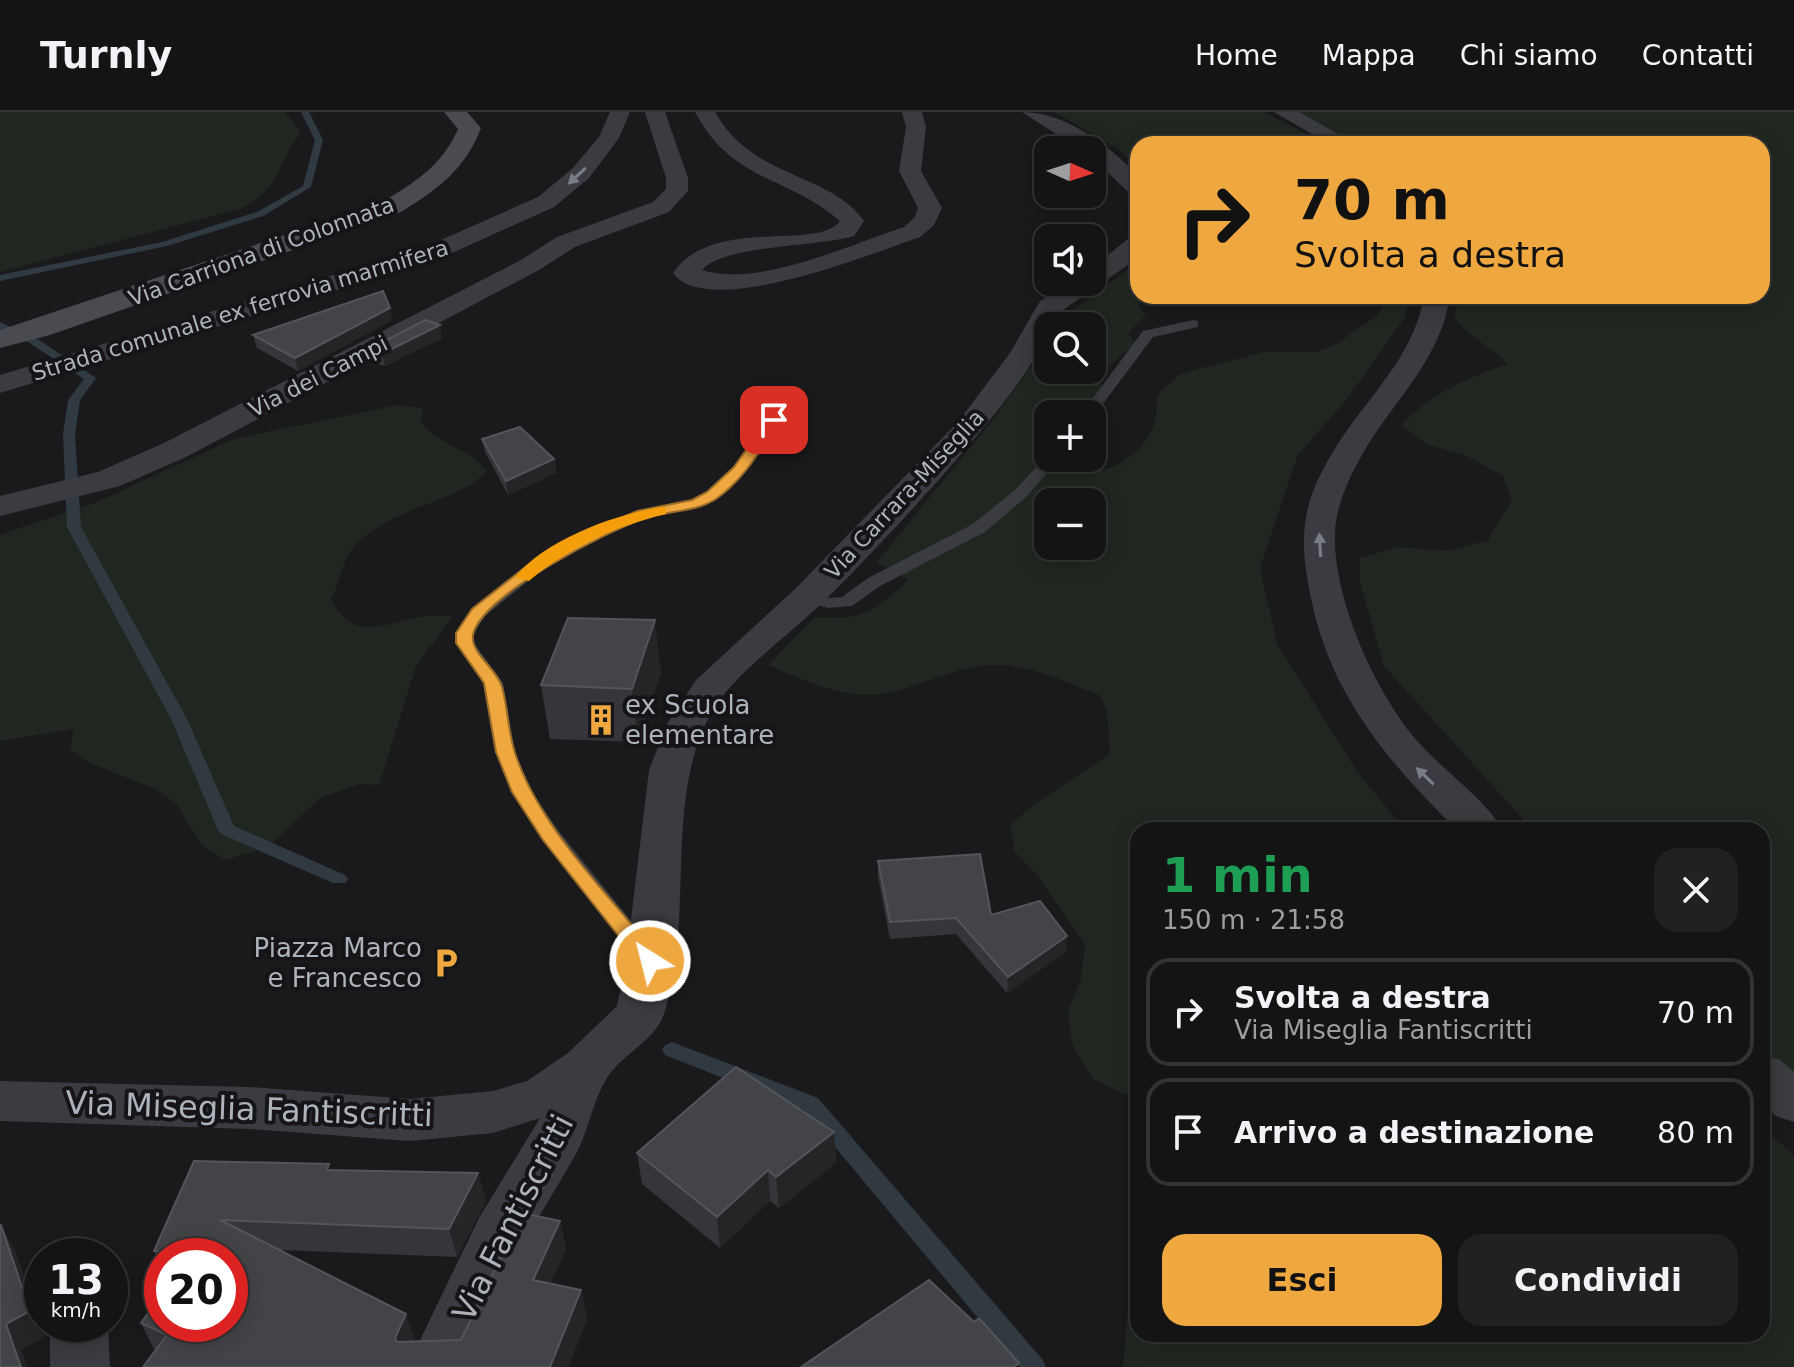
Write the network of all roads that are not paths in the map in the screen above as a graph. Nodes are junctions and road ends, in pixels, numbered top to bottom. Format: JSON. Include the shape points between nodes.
{"nodes":[{"id":1,"x":455,"y":112,"type":"edge"},
{"id":2,"x":620,"y":112,"type":"edge"},
{"id":3,"x":655,"y":112,"type":"edge"},
{"id":4,"x":705,"y":112,"type":"edge"},
{"id":5,"x":912,"y":112,"type":"edge"},
{"id":6,"x":1032,"y":112,"type":"edge"},
{"id":7,"x":1284,"y":112,"type":"edge"},
{"id":8,"x":1330,"y":136,"type":"edge"},
{"id":9,"x":1130,"y":180,"type":"edge"},
{"id":10,"x":1130,"y":252,"type":"edge"},
{"id":11,"x":1106,"y":270,"type":"edge"},
{"id":12,"x":1066,"y":296,"type":"edge"},
{"id":13,"x":1436,"y":304,"type":"edge"},
{"id":14,"x":1193,"y":324,"type":"dead end"},
{"id":15,"x":0,"y":339,"type":"edge"},
{"id":16,"x":11,"y":381,"type":"edge"},
{"id":17,"x":1098,"y":400,"type":"edge"},
{"id":18,"x":774,"y":420,"type":"dead end"},
{"id":19,"x":1040,"y":472,"type":"edge"},
{"id":20,"x":0,"y":506,"type":"edge"},
{"id":21,"x":808,"y":597,"type":"junction"},
{"id":22,"x":1474,"y":822,"type":"edge"},
{"id":23,"x":650,"y":961,"type":"junction"},
{"id":24,"x":1770,"y":1081,"type":"edge"},
{"id":25,"x":565,"y":1082,"type":"junction"},
{"id":26,"x":0,"y":1101,"type":"edge"},
{"id":27,"x":1794,"y":1102,"type":"edge"},
{"id":28,"x":79,"y":1342,"type":"edge"},
{"id":29,"x":80,"y":1367,"type":"edge"},
{"id":30,"x":437,"y":1367,"type":"edge"}],
"edges":[{"from":1,"to":15,"type":"main road","name":"Via Carriona di Colonnata","via":[[470,128],[461,154],[440,178],[390,208]]},
{"from":2,"to":16,"type":"street","name":"Strada comunale ex ferrovia marmifera","one_way":true,"via":[[609,138],[581,173],[546,202],[432,253]]},
{"from":3,"to":20,"type":"street","name":"Via dei Campi","via":[[677,178],[677,191],[661,207],[566,242],[175,450],[109,479]]},
{"from":4,"to":5,"type":"street","via":[[726,148],[810,192],[852,221],[846,231],[824,238],[704,254],[686,273],[736,282],[779,276],[886,242],[926,220],[930,208],[910,171],[916,127]]},
{"from":6,"to":9,"type":"street","via":[[1108,157]]},
{"from":7,"to":8,"type":"street"},
{"from":10,"to":11,"type":"street","name":"Via Carrara-Miseglia"},
{"from":12,"to":21,"type":"street","name":"Via Carrara-Miseglia","via":[[1049,307],[1023,355],[969,428]]},
{"from":22,"to":13,"type":"street","one_way":true,"via":[[1402,754],[1360,691],[1334,630],[1319,547],[1329,493],[1365,425],[1418,357],[1435,323]]},
{"from":14,"to":17,"type":"lane","via":[[1148,334]]},
{"from":18,"to":23,"type":"lane","via":[[739,470],[713,495],[696,504],[642,514],[547,557],[478,613],[465,633],[465,643],[493,683],[505,752],[522,792]]},
{"from":19,"to":21,"type":"lane","name":"Via Carrara-Miseglia","via":[[979,528],[885,575],[846,602]]},
{"from":21,"to":23,"type":"street","name":"Via Carrara-Miseglia","via":[[715,680],[687,724],[669,770]]},
{"from":23,"to":25,"type":"street","name":"Via Carrara-Miseglia","via":[[640,1014]]},
{"from":24,"to":27,"type":"street"},
{"from":25,"to":26,"type":"street","name":"Via Miseglia Fantiscritti","via":[[493,1112],[410,1120],[249,1108]]},
{"from":25,"to":30,"type":"street","name":"Via Fantiscritti","via":[[557,1139],[499,1235]]},
{"from":28,"to":29,"type":"street"}]}
